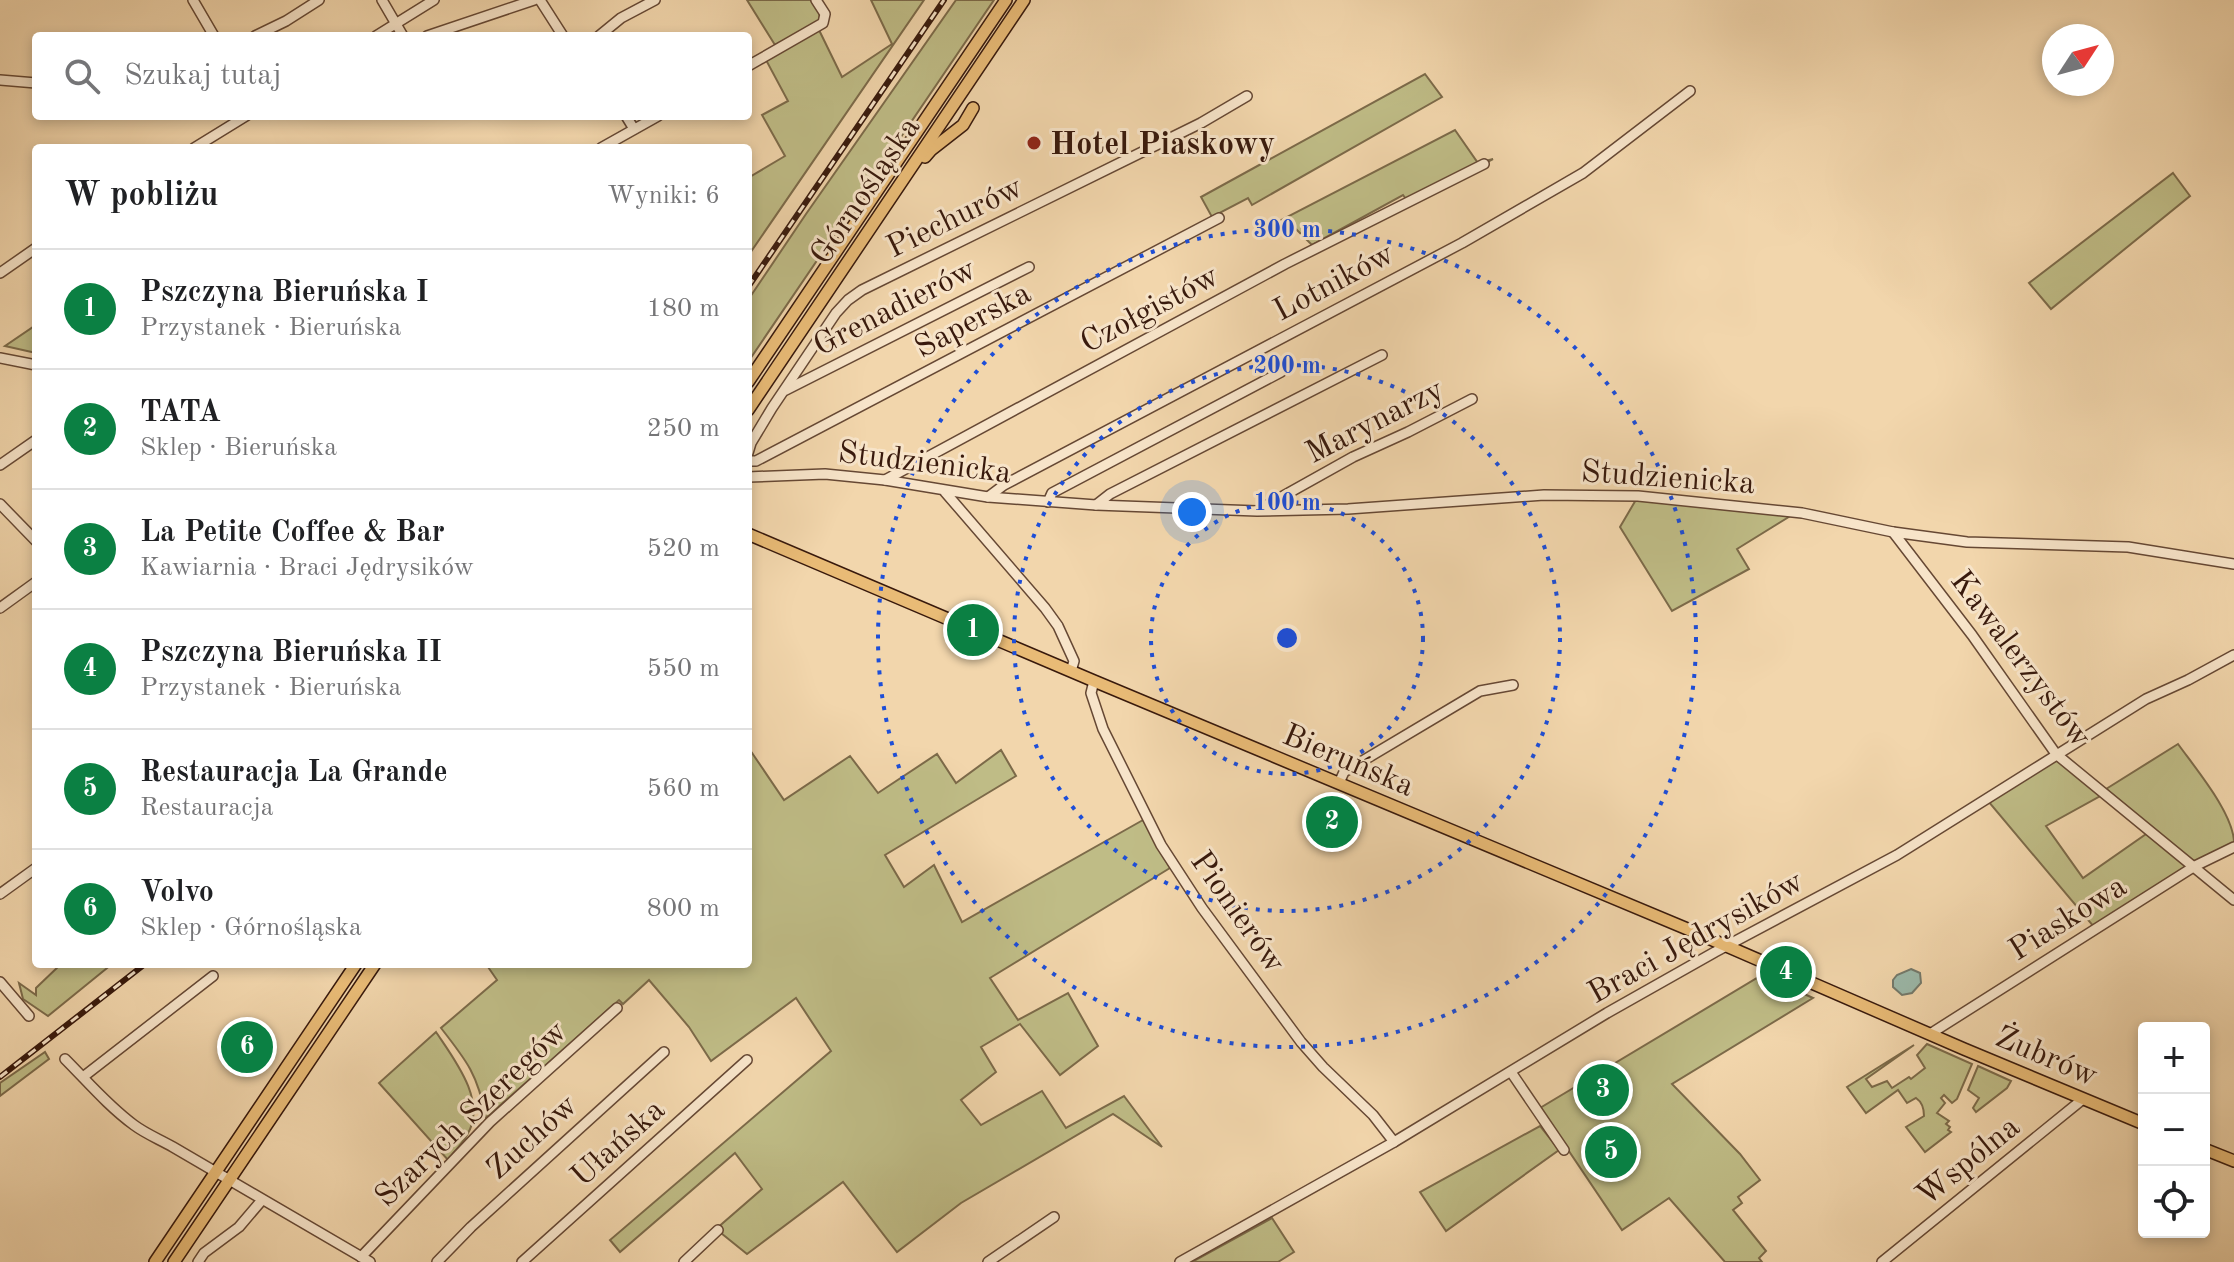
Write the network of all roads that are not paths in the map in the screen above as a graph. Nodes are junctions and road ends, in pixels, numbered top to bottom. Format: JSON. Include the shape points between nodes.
{"nodes":[{"id":1,"x":193,"y":0,"type":"edge"},
{"id":2,"x":319,"y":0,"type":"edge"},
{"id":3,"x":382,"y":0,"type":"edge"},
{"id":4,"x":434,"y":0,"type":"edge"},
{"id":5,"x":534,"y":0,"type":"edge"},
{"id":6,"x":540,"y":0,"type":"edge"},
{"id":7,"x":655,"y":0,"type":"edge"},
{"id":8,"x":816,"y":0,"type":"edge"},
{"id":9,"x":1006,"y":0,"type":"edge"},
{"id":10,"x":1024,"y":0,"type":"edge"},
{"id":11,"x":397,"y":23,"type":"junction"},
{"id":12,"x":212,"y":32,"type":"edge"},
{"id":13,"x":263,"y":32,"type":"edge"},
{"id":14,"x":382,"y":32,"type":"edge"},
{"id":15,"x":401,"y":32,"type":"edge"},
{"id":16,"x":439,"y":32,"type":"edge"},
{"id":17,"x":560,"y":32,"type":"edge"},
{"id":18,"x":604,"y":32,"type":"edge"},
{"id":19,"x":752,"y":64,"type":"edge"},
{"id":20,"x":0,"y":80,"type":"edge"},
{"id":21,"x":32,"y":83,"type":"edge"},
{"id":22,"x":1690,"y":91,"type":"dead end"},
{"id":23,"x":1247,"y":96,"type":"dead end"},
{"id":24,"x":973,"y":108,"type":"dead end"},
{"id":25,"x":240,"y":120,"type":"edge"},
{"id":26,"x":628,"y":120,"type":"edge"},
{"id":27,"x":651,"y":120,"type":"edge"},
{"id":28,"x":634,"y":129,"type":"junction"},
{"id":29,"x":200,"y":144,"type":"edge"},
{"id":30,"x":608,"y":144,"type":"edge"},
{"id":31,"x":1484,"y":164,"type":"dead end"},
{"id":32,"x":907,"y":173,"type":"junction"},
{"id":33,"x":1219,"y":218,"type":"dead end"},
{"id":34,"x":32,"y":251,"type":"edge"},
{"id":35,"x":1029,"y":267,"type":"dead end"},
{"id":36,"x":0,"y":273,"type":"edge"},
{"id":37,"x":1382,"y":355,"type":"dead end"},
{"id":38,"x":0,"y":358,"type":"edge"},
{"id":39,"x":32,"y":364,"type":"edge"},
{"id":40,"x":1281,"y":372,"type":"dead end"},
{"id":41,"x":752,"y":376,"type":"edge"},
{"id":42,"x":783,"y":391,"type":"junction"},
{"id":43,"x":1472,"y":399,"type":"dead end"},
{"id":44,"x":752,"y":404,"type":"edge"},
{"id":45,"x":752,"y":441,"type":"edge"},
{"id":46,"x":32,"y":443,"type":"edge"},
{"id":47,"x":752,"y":461,"type":"edge"},
{"id":48,"x":0,"y":465,"type":"edge"},
{"id":49,"x":752,"y":477,"type":"edge"},
{"id":50,"x":885,"y":480,"type":"junction"},
{"id":51,"x":945,"y":492,"type":"junction"},
{"id":52,"x":988,"y":497,"type":"junction"},
{"id":53,"x":1048,"y":502,"type":"junction"},
{"id":54,"x":0,"y":504,"type":"edge"},
{"id":55,"x":1096,"y":505,"type":"junction"},
{"id":56,"x":1257,"y":511,"type":"junction"},
{"id":57,"x":1893,"y":532,"type":"junction"},
{"id":58,"x":752,"y":536,"type":"edge"},
{"id":59,"x":32,"y":537,"type":"edge"},
{"id":60,"x":2234,"y":564,"type":"edge"},
{"id":61,"x":32,"y":585,"type":"edge"},
{"id":62,"x":0,"y":608,"type":"edge"},
{"id":63,"x":2234,"y":655,"type":"edge"},
{"id":64,"x":1071,"y":671,"type":"junction"},
{"id":65,"x":1094,"y":681,"type":"junction"},
{"id":66,"x":1513,"y":685,"type":"dead end"},
{"id":67,"x":2056,"y":754,"type":"junction"},
{"id":68,"x":1339,"y":783,"type":"junction"},
{"id":69,"x":2234,"y":847,"type":"edge"},
{"id":70,"x":2195,"y":866,"type":"junction"},
{"id":71,"x":32,"y":871,"type":"edge"},
{"id":72,"x":0,"y":894,"type":"edge"},
{"id":73,"x":2234,"y":900,"type":"edge"},
{"id":74,"x":1726,"y":946,"type":"junction"},
{"id":75,"x":353,"y":968,"type":"edge"},
{"id":76,"x":372,"y":968,"type":"edge"},
{"id":77,"x":213,"y":976,"type":"dead end"},
{"id":78,"x":0,"y":982,"type":"edge"},
{"id":79,"x":617,"y":1008,"type":"dead end"},
{"id":80,"x":29,"y":1016,"type":"dead end"},
{"id":81,"x":1930,"y":1034,"type":"junction"},
{"id":82,"x":664,"y":1052,"type":"dead end"},
{"id":83,"x":65,"y":1059,"type":"dead end"},
{"id":84,"x":747,"y":1060,"type":"dead end"},
{"id":85,"x":1511,"y":1072,"type":"junction"},
{"id":86,"x":83,"y":1077,"type":"junction"},
{"id":87,"x":2083,"y":1099,"type":"junction"},
{"id":88,"x":2138,"y":1122,"type":"edge"},
{"id":89,"x":1394,"y":1142,"type":"junction"},
{"id":90,"x":1564,"y":1150,"type":"dead end"},
{"id":91,"x":2210,"y":1151,"type":"edge"},
{"id":92,"x":2234,"y":1161,"type":"edge"},
{"id":93,"x":215,"y":1173,"type":"junction"},
{"id":94,"x":229,"y":1181,"type":"junction"},
{"id":95,"x":262,"y":1200,"type":"junction"},
{"id":96,"x":1054,"y":1217,"type":"dead end"},
{"id":97,"x":718,"y":1230,"type":"dead end"},
{"id":98,"x":365,"y":1259,"type":"edge"},
{"id":99,"x":155,"y":1262,"type":"edge"},
{"id":100,"x":174,"y":1262,"type":"edge"},
{"id":101,"x":198,"y":1262,"type":"edge"},
{"id":102,"x":437,"y":1262,"type":"edge"},
{"id":103,"x":522,"y":1262,"type":"edge"},
{"id":104,"x":684,"y":1262,"type":"edge"},
{"id":105,"x":988,"y":1262,"type":"edge"},
{"id":106,"x":1180,"y":1262,"type":"edge"},
{"id":107,"x":1882,"y":1262,"type":"edge"}],
"edges":[{"from":1,"to":12,"type":"street"},
{"from":2,"to":13,"type":"street"},
{"from":3,"to":11,"type":"street"},
{"from":4,"to":11,"type":"street"},
{"from":5,"to":16,"type":"street"},
{"from":6,"to":17,"type":"street"},
{"from":7,"to":18,"type":"street"},
{"from":8,"to":19,"type":"street","via":[[825,14],[823,23]]},
{"from":9,"to":41,"type":"main road","name":"Górnośląska"},
{"from":10,"to":32,"type":"main road","name":"Górnośląska"},
{"from":11,"to":14,"type":"street"},
{"from":11,"to":15,"type":"street"},
{"from":20,"to":21,"type":"street"},
{"from":22,"to":52,"type":"street","name":"Lotników","via":[[1583,173]]},
{"from":23,"to":42,"type":"street","name":"Piechurów","via":[[862,290],[836,313]]},
{"from":24,"to":32,"type":"main road","via":[[963,125]]},
{"from":25,"to":29,"type":"street"},
{"from":26,"to":28,"type":"street"},
{"from":27,"to":28,"type":"street"},
{"from":28,"to":30,"type":"street"},
{"from":31,"to":50,"type":"street","name":"Czołgistów","via":[[1285,264]]},
{"from":32,"to":44,"type":"main road","name":"Górnośląska"},
{"from":33,"to":47,"type":"street","name":"Saperska"},
{"from":34,"to":36,"type":"street"},
{"from":35,"to":42,"type":"street","name":"Grenadierów"},
{"from":37,"to":55,"type":"street"},
{"from":38,"to":39,"type":"street"},
{"from":40,"to":53,"type":"street","name":"Lotników","via":[[1052,493]]},
{"from":42,"to":45,"type":"street","name":"Piechurów"},
{"from":43,"to":56,"type":"street","name":"Marynarzy"},
{"from":46,"to":48,"type":"street"},
{"from":49,"to":50,"type":"street","name":"Studzienicka","via":[[825,474]]},
{"from":50,"to":51,"type":"street","name":"Studzienicka"},
{"from":51,"to":52,"type":"street","name":"Studzienicka"},
{"from":51,"to":64,"type":"street","via":[[1058,626],[1074,661]]},
{"from":52,"to":53,"type":"street","name":"Studzienicka"},
{"from":53,"to":55,"type":"street","name":"Studzienicka"},
{"from":54,"to":59,"type":"street"},
{"from":55,"to":56,"type":"street","name":"Studzienicka"},
{"from":56,"to":57,"type":"street","name":"Studzienicka","via":[[1544,495],[1638,496],[1802,513]]},
{"from":57,"to":60,"type":"street","name":"Studzienicka","via":[[1967,542],[2128,547]]},
{"from":57,"to":67,"type":"street","name":"Kawalerzystów"},
{"from":58,"to":64,"type":"main road","name":"Bieruńska"},
{"from":61,"to":62,"type":"street"},
{"from":63,"to":67,"type":"street","name":"Braci Jędrysików","via":[[2146,699]]},
{"from":64,"to":65,"type":"main road","name":"Bieruńska"},
{"from":65,"to":68,"type":"main road","name":"Bieruńska"},
{"from":65,"to":89,"type":"street","name":"Pionierów","via":[[1091,693],[1117,759],[1161,845],[1301,1042]]},
{"from":66,"to":68,"type":"street","via":[[1480,691],[1344,772]]},
{"from":67,"to":70,"type":"street","name":"Kawalerzystów"},
{"from":67,"to":74,"type":"street","name":"Braci Jędrysików","via":[[1897,855]]},
{"from":68,"to":74,"type":"main road","name":"Bieruńska"},
{"from":69,"to":70,"type":"street","name":"Piaskowa"},
{"from":70,"to":73,"type":"street","name":"Kawalerzystów"},
{"from":70,"to":81,"type":"street","name":"Piaskowa"},
{"from":71,"to":72,"type":"street"},
{"from":74,"to":81,"type":"main road","name":"Bieruńska"},
{"from":74,"to":85,"type":"street","name":"Braci Jędrysików"},
{"from":75,"to":93,"type":"main road"},
{"from":76,"to":94,"type":"main road"},
{"from":77,"to":86,"type":"street"},
{"from":78,"to":80,"type":"street"},
{"from":79,"to":98,"type":"street","name":"Szarych Szeregów","via":[[490,1122]]},
{"from":81,"to":87,"type":"main road","name":"Żubrów"},
{"from":82,"to":102,"type":"street","name":"Zuchów"},
{"from":83,"to":86,"type":"street"},
{"from":84,"to":103,"type":"street","name":"Ułańska"},
{"from":85,"to":89,"type":"street","name":"Braci Jędrysików"},
{"from":85,"to":90,"type":"street"},
{"from":86,"to":93,"type":"street","via":[[133,1125]]},
{"from":87,"to":88,"type":"main road","name":"Żubrów"},
{"from":87,"to":107,"type":"street","name":"Wspólna"},
{"from":89,"to":106,"type":"street","name":"Braci Jędrysików"},
{"from":91,"to":92,"type":"main road"},
{"from":93,"to":94,"type":"street"},
{"from":93,"to":99,"type":"main road"},
{"from":94,"to":95,"type":"street"},
{"from":94,"to":100,"type":"main road"},
{"from":95,"to":98,"type":"street"},
{"from":95,"to":101,"type":"street"},
{"from":96,"to":105,"type":"street"},
{"from":97,"to":104,"type":"street"}]}
